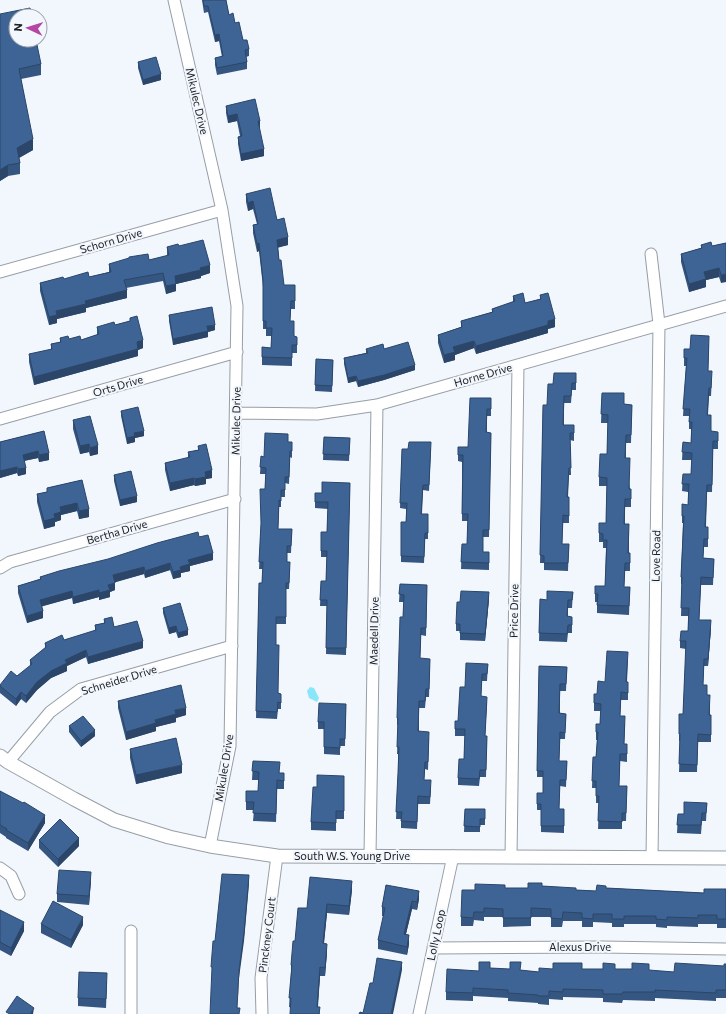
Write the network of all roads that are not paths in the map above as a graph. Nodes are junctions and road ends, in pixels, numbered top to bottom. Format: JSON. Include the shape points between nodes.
{"nodes":[{"id":1,"x":174,"y":0,"type":"edge"},
{"id":2,"x":222,"y":210,"type":"junction"},
{"id":3,"x":650,"y":254,"type":"dead end"},
{"id":4,"x":0,"y":272,"type":"edge"},
{"id":5,"x":726,"y":306,"type":"edge"},
{"id":6,"x":660,"y":324,"type":"junction"},
{"id":7,"x":237,"y":352,"type":"junction"},
{"id":8,"x":518,"y":365,"type":"junction"},
{"id":9,"x":377,"y":405,"type":"junction"},
{"id":10,"x":236,"y":414,"type":"junction"},
{"id":11,"x":0,"y":419,"type":"edge"},
{"id":12,"x":234,"y":499,"type":"junction"},
{"id":13,"x":0,"y":568,"type":"edge"},
{"id":14,"x":232,"y":646,"type":"junction"},
{"id":15,"x":4,"y":759,"type":"edge"},
{"id":16,"x":210,"y":846,"type":"junction"},
{"id":17,"x":277,"y":856,"type":"junction"},
{"id":18,"x":370,"y":856,"type":"junction"},
{"id":19,"x":453,"y":856,"type":"junction"},
{"id":20,"x":511,"y":857,"type":"junction"},
{"id":21,"x":652,"y":858,"type":"junction"},
{"id":22,"x":726,"y":858,"type":"edge"},
{"id":23,"x":0,"y":868,"type":"edge"},
{"id":24,"x":19,"y":894,"type":"dead end"},
{"id":25,"x":131,"y":931,"type":"dead end"},
{"id":26,"x":433,"y":948,"type":"junction"},
{"id":27,"x":726,"y":949,"type":"edge"},
{"id":28,"x":131,"y":1014,"type":"edge"},
{"id":29,"x":262,"y":1014,"type":"edge"},
{"id":30,"x":419,"y":1014,"type":"edge"}],
"edges":[{"from":1,"to":2,"type":"street","name":"Mikulec Drive"},
{"from":2,"to":4,"type":"street","name":"Schorn Drive"},
{"from":2,"to":7,"type":"street","name":"Mikulec Drive","via":[[237,306]]},
{"from":3,"to":6,"type":"street","name":"Love Road"},
{"from":5,"to":6,"type":"street","name":"Horne Drive"},
{"from":6,"to":8,"type":"street","name":"Horne Drive"},
{"from":6,"to":21,"type":"street","name":"Love Road"},
{"from":7,"to":10,"type":"street","name":"Mikulec Drive"},
{"from":7,"to":11,"type":"street","name":"Orts Drive"},
{"from":8,"to":9,"type":"street","name":"Horne Drive"},
{"from":8,"to":20,"type":"street","name":"Price Drive"},
{"from":9,"to":10,"type":"street","name":"Horne Drive","via":[[317,414]]},
{"from":9,"to":18,"type":"street","name":"Maedell Drive"},
{"from":10,"to":12,"type":"street","name":"Mikulec Drive"},
{"from":12,"to":13,"type":"street","name":"Bertha Drive","via":[[10,562]]},
{"from":12,"to":14,"type":"street","name":"Mikulec Drive"},
{"from":14,"to":15,"type":"street","name":"Schneider Drive","via":[[81,689],[50,712]]},
{"from":14,"to":16,"type":"street","name":"Mikulec Drive","via":[[230,746]]},
{"from":15,"to":16,"type":"main road","name":"South W.S. Young Drive","via":[[114,820],[169,837]]},
{"from":16,"to":17,"type":"main road","name":"South W.S. Young Drive"},
{"from":17,"to":18,"type":"main road","name":"South W.S. Young Drive"},
{"from":17,"to":29,"type":"street","name":"Pinckney Court","via":[[261,978]]},
{"from":18,"to":19,"type":"main road","name":"South W.S. Young Drive"},
{"from":19,"to":20,"type":"main road","name":"South W.S. Young Drive"},
{"from":19,"to":26,"type":"street","name":"Lolly Loop"},
{"from":20,"to":21,"type":"main road","name":"South W.S. Young Drive"},
{"from":21,"to":22,"type":"main road","name":"South W.S. Young Drive"},
{"from":23,"to":24,"type":"street","via":[[11,876]]},
{"from":25,"to":28,"type":"street"},
{"from":26,"to":27,"type":"street","name":"Alexus Drive"},
{"from":26,"to":30,"type":"street","name":"Lolly Loop"}]}
